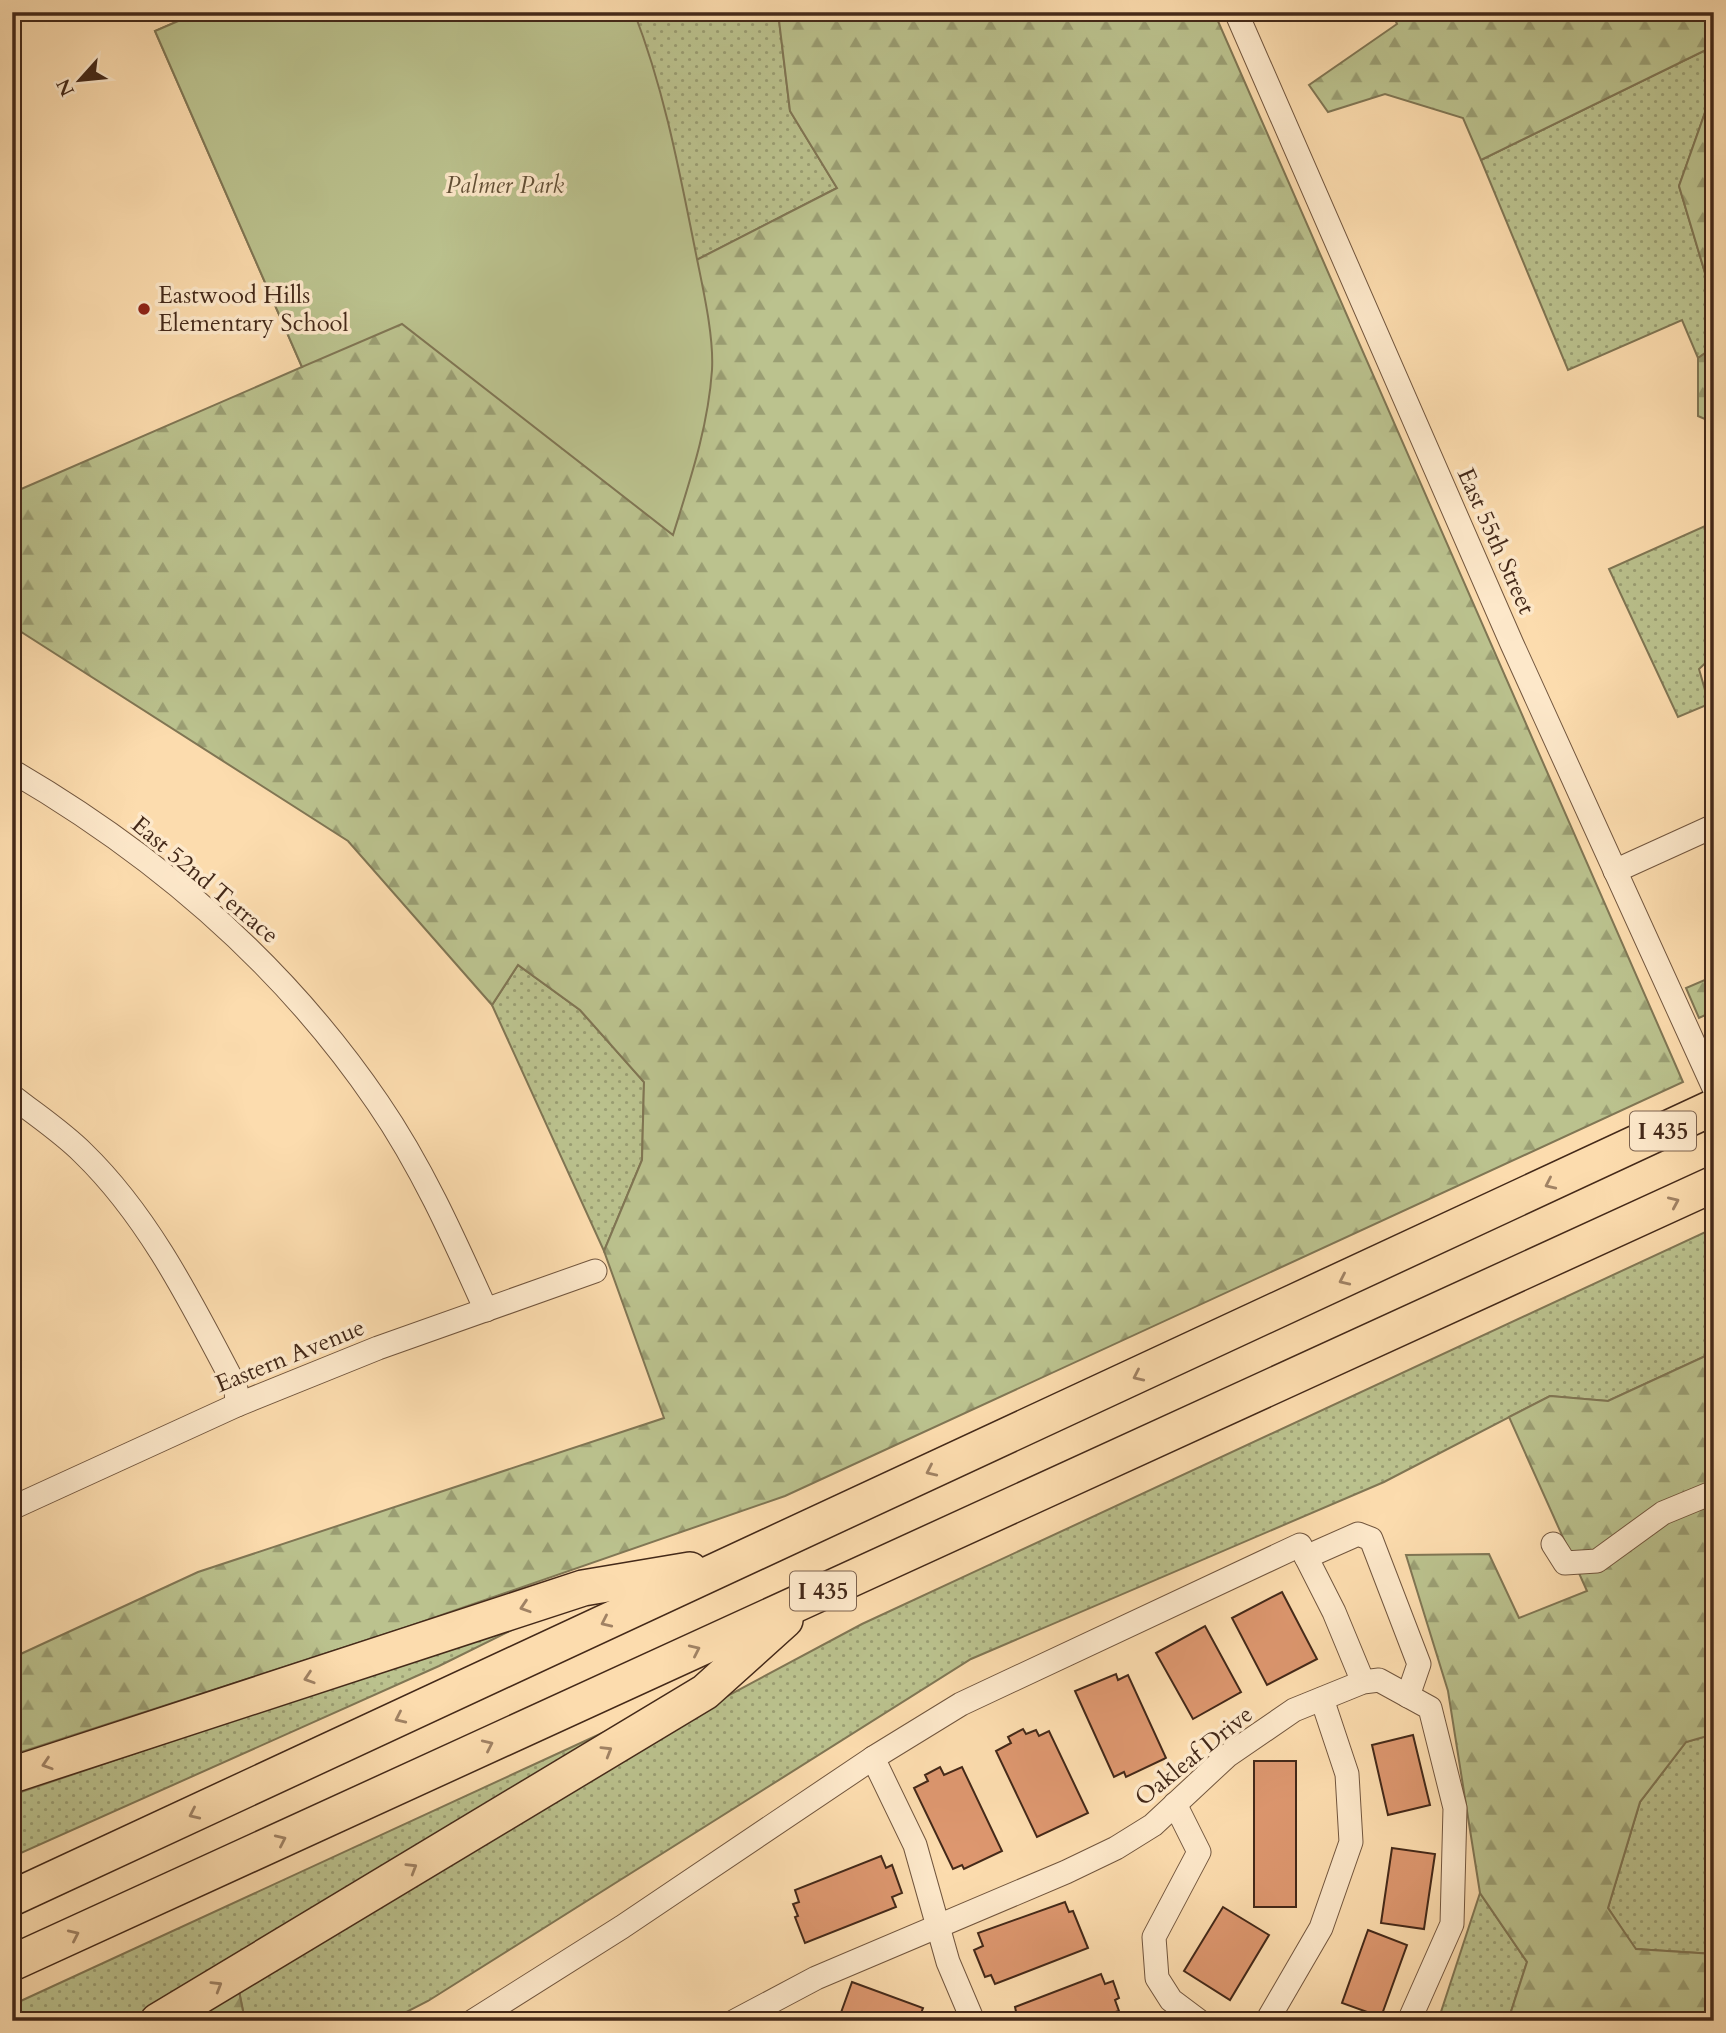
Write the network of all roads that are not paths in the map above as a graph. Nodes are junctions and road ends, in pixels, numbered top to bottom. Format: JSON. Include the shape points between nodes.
{"nodes":[{"id":1,"x":1236,"y":12,"type":"edge"},
{"id":2,"x":12,"y":771,"type":"edge"},
{"id":3,"x":1714,"y":826,"type":"edge"},
{"id":4,"x":1615,"y":871,"type":"junction"},
{"id":5,"x":1714,"y":1088,"type":"edge"},
{"id":6,"x":12,"y":1096,"type":"edge"},
{"id":7,"x":1714,"y":1107,"type":"edge"},
{"id":8,"x":1714,"y":1184,"type":"edge"},
{"id":9,"x":594,"y":1271,"type":"dead end"},
{"id":10,"x":486,"y":1310,"type":"junction"},
{"id":11,"x":237,"y":1405,"type":"junction"},
{"id":12,"x":1714,"y":1492,"type":"edge"},
{"id":13,"x":12,"y":1508,"type":"edge"},
{"id":14,"x":1553,"y":1544,"type":"dead end"},
{"id":15,"x":1303,"y":1551,"type":"junction"},
{"id":16,"x":735,"y":1562,"type":"junction"},
{"id":17,"x":810,"y":1598,"type":"junction"},
{"id":18,"x":1363,"y":1682,"type":"junction"},
{"id":19,"x":1408,"y":1696,"type":"junction"},
{"id":20,"x":1322,"y":1699,"type":"junction"},
{"id":21,"x":873,"y":1758,"type":"junction"},
{"id":22,"x":12,"y":1775,"type":"edge"},
{"id":23,"x":1175,"y":1804,"type":"junction"},
{"id":24,"x":12,"y":1898,"type":"edge"},
{"id":25,"x":937,"y":1928,"type":"junction"},
{"id":26,"x":12,"y":1963,"type":"edge"},
{"id":27,"x":158,"y":2021,"type":"edge"},
{"id":28,"x":472,"y":2021,"type":"edge"},
{"id":29,"x":735,"y":2021,"type":"edge"},
{"id":30,"x":973,"y":2021,"type":"edge"},
{"id":31,"x":1199,"y":2021,"type":"edge"},
{"id":32,"x":1267,"y":2021,"type":"edge"},
{"id":33,"x":1409,"y":2021,"type":"edge"}],
"edges":[{"from":1,"to":4,"type":"street","name":"East 55th Street"},
{"from":2,"to":10,"type":"street","name":"East 52nd Terrace","via":[[130,848],[266,964],[331,1038],[380,1105],[441,1212]]},
{"from":3,"to":4,"type":"street"},
{"from":4,"to":5,"type":"street","name":"East 55th Street"},
{"from":6,"to":11,"type":"street","via":[[83,1153],[134,1213],[183,1286],[236,1389]]},
{"from":7,"to":16,"type":"highway","number":"I 435","one_way":true},
{"from":17,"to":8,"type":"highway","number":"I 435","one_way":true},
{"from":9,"to":10,"type":"street","name":"Eastern Avenue"},
{"from":10,"to":11,"type":"street","name":"Eastern Avenue"},
{"from":11,"to":13,"type":"street","name":"Eastern Avenue"},
{"from":12,"to":14,"type":"street","via":[[1663,1513],[1597,1561],[1565,1563]]},
{"from":15,"to":18,"type":"street","via":[[1335,1612]]},
{"from":15,"to":19,"type":"street","via":[[1358,1534],[1371,1539],[1419,1664]]},
{"from":15,"to":21,"type":"street","via":[[972,1698]]},
{"from":16,"to":22,"type":"highway","one_way":true,"via":[[583,1588]]},
{"from":16,"to":24,"type":"highway","number":"I 435","one_way":true},
{"from":26,"to":17,"type":"highway","number":"I 435","one_way":true},
{"from":27,"to":17,"type":"highway","one_way":true,"via":[[705,1692]]},
{"from":18,"to":19,"type":"street","via":[[1379,1680]]},
{"from":18,"to":20,"type":"street","name":"Oakleaf Drive"},
{"from":19,"to":33,"type":"street","via":[[1430,1708],[1455,1808],[1452,1924]]},
{"from":20,"to":23,"type":"street","name":"Oakleaf Drive","via":[[1294,1710],[1227,1756]]},
{"from":20,"to":32,"type":"street","via":[[1347,1774],[1351,1842],[1321,1928]]},
{"from":21,"to":25,"type":"street","via":[[915,1845]]},
{"from":21,"to":28,"type":"street","via":[[622,1927]]},
{"from":23,"to":25,"type":"street","name":"Oakleaf Drive","via":[[1153,1825],[1116,1848]]},
{"from":23,"to":31,"type":"street","via":[[1199,1852],[1154,1937],[1157,1978],[1171,2000]]},
{"from":25,"to":29,"type":"street","name":"Oakleaf Drive","via":[[817,1978]]},
{"from":25,"to":30,"type":"street"}]}
